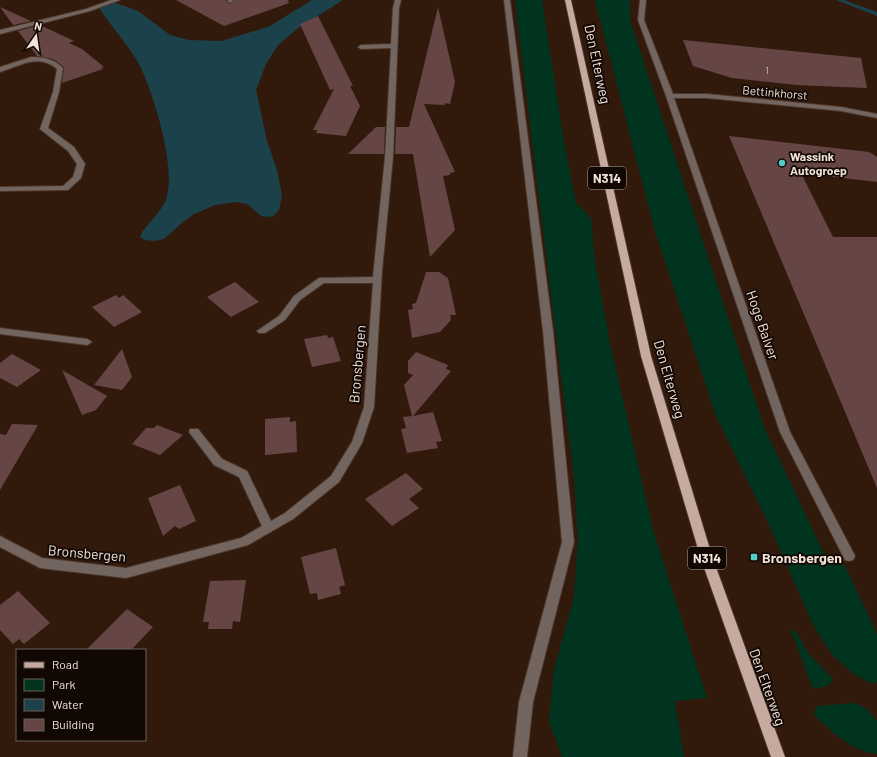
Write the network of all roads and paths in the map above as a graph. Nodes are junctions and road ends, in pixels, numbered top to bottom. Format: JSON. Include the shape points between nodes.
{"nodes":[{"id":1,"x":117,"y":0,"type":"edge"},
{"id":2,"x":398,"y":0,"type":"edge"},
{"id":3,"x":507,"y":0,"type":"edge"},
{"id":4,"x":568,"y":0,"type":"edge"},
{"id":5,"x":643,"y":0,"type":"edge"},
{"id":6,"x":0,"y":32,"type":"edge"},
{"id":7,"x":395,"y":46,"type":"junction"},
{"id":8,"x":361,"y":47,"type":"dead end"},
{"id":9,"x":0,"y":70,"type":"edge"},
{"id":10,"x":670,"y":96,"type":"junction"},
{"id":11,"x":877,"y":116,"type":"edge"},
{"id":12,"x":0,"y":189,"type":"edge"},
{"id":13,"x":378,"y":280,"type":"junction"},
{"id":14,"x":0,"y":331,"type":"edge"},
{"id":15,"x":262,"y":331,"type":"dead end"},
{"id":16,"x":87,"y":342,"type":"dead end"},
{"id":17,"x":194,"y":432,"type":"dead end"},
{"id":18,"x":269,"y":528,"type":"junction"},
{"id":19,"x":0,"y":541,"type":"edge"},
{"id":20,"x":849,"y":556,"type":"dead end"},
{"id":21,"x":520,"y":757,"type":"edge"},
{"id":22,"x":778,"y":757,"type":"edge"}],
"edges":[{"from":1,"to":6,"type":"street"},
{"from":2,"to":7,"type":"street","name":"Bronsbergen"},
{"from":3,"to":21,"type":"street","via":[[548,331],[568,542],[526,702]]},
{"from":4,"to":22,"type":"main road","name":"Den Elterweg","number":"N314","via":[[646,356],[707,559]]},
{"from":5,"to":10,"type":"street","name":"Hoge Balver","via":[[641,20]]},
{"from":7,"to":8,"type":"street"},
{"from":7,"to":13,"type":"street","name":"Bronsbergen","via":[[389,157]]},
{"from":9,"to":12,"type":"street","via":[[26,60],[42,59],[54,62],[60,68],[56,92],[44,129],[72,149],[81,164],[77,178],[65,188]]},
{"from":10,"to":11,"type":"street","name":"Bettinkhorst","via":[[706,96],[834,108]]},
{"from":10,"to":20,"type":"street","name":"Hoge Balver","via":[[785,432]]},
{"from":13,"to":15,"type":"street","via":[[322,280],[297,298],[282,318]]},
{"from":13,"to":18,"type":"street","name":"Bronsbergen","via":[[369,406],[357,443],[336,479],[289,516]]},
{"from":14,"to":16,"type":"street"},
{"from":17,"to":18,"type":"street","via":[[218,462],[243,474]]},
{"from":18,"to":19,"type":"street","name":"Bronsbergen","via":[[244,542],[126,573],[40,563]]}]}
